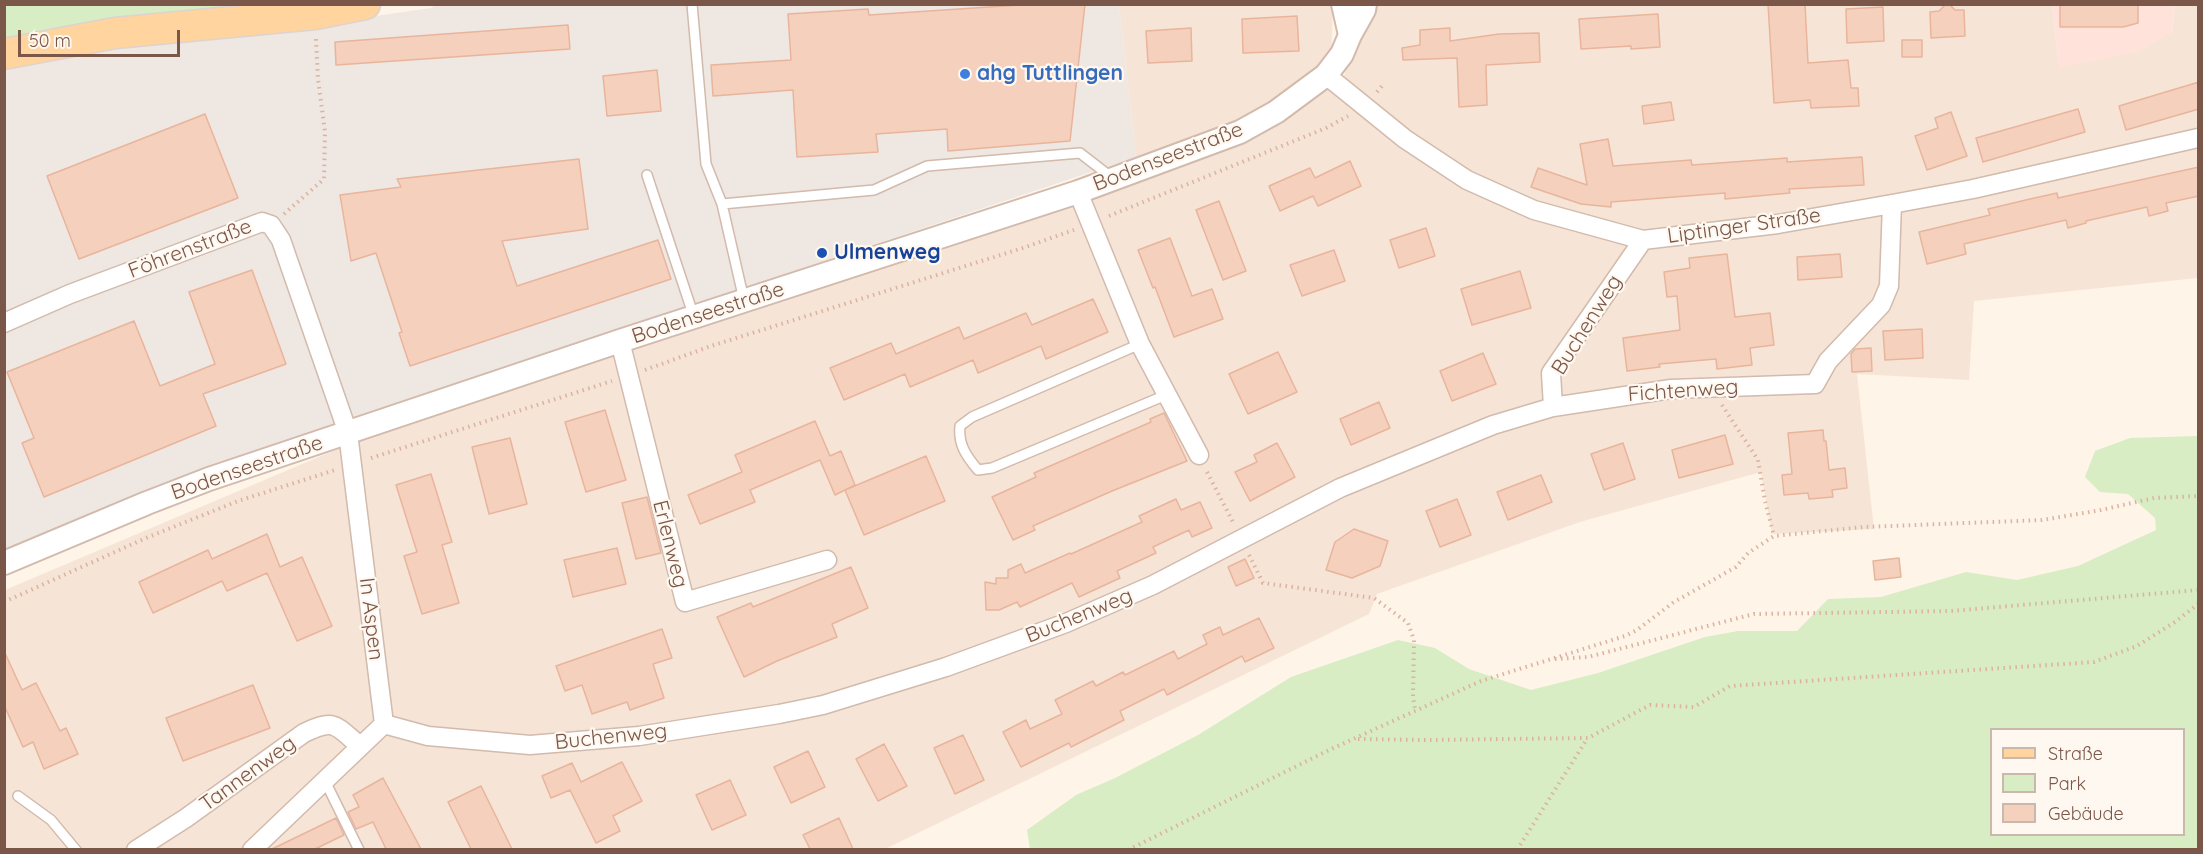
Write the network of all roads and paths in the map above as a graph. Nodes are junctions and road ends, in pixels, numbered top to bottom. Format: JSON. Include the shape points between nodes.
{"nodes":[{"id":1,"x":365,"y":4,"type":"edge"},
{"id":2,"x":692,"y":4,"type":"edge"},
{"id":3,"x":1343,"y":4,"type":"edge"},
{"id":4,"x":1365,"y":4,"type":"edge"},
{"id":5,"x":315,"y":14,"type":"junction"},
{"id":6,"x":1350,"y":35,"type":"junction"},
{"id":7,"x":4,"y":54,"type":"edge"},
{"id":8,"x":1326,"y":75,"type":"junction"},
{"id":9,"x":1366,"y":105,"type":"junction"},
{"id":10,"x":2199,"y":138,"type":"edge"},
{"id":11,"x":647,"y":175,"type":"dead end"},
{"id":12,"x":1113,"y":178,"type":"junction"},
{"id":13,"x":1078,"y":192,"type":"junction"},
{"id":14,"x":722,"y":204,"type":"junction"},
{"id":15,"x":1892,"y":204,"type":"junction"},
{"id":16,"x":1091,"y":224,"type":"junction"},
{"id":17,"x":271,"y":225,"type":"junction"},
{"id":18,"x":1643,"y":240,"type":"junction"},
{"id":19,"x":744,"y":301,"type":"junction"},
{"id":20,"x":694,"y":317,"type":"junction"},
{"id":21,"x":4,"y":322,"type":"edge"},
{"id":22,"x":620,"y":341,"type":"junction"},
{"id":23,"x":1140,"y":344,"type":"junction"},
{"id":24,"x":628,"y":376,"type":"junction"},
{"id":25,"x":1711,"y":388,"type":"junction"},
{"id":26,"x":1166,"y":395,"type":"junction"},
{"id":27,"x":1552,"y":407,"type":"junction"},
{"id":28,"x":348,"y":433,"type":"junction"},
{"id":29,"x":1199,"y":455,"type":"joint"},
{"id":30,"x":352,"y":464,"type":"junction"},
{"id":31,"x":2199,"y":496,"type":"edge"},
{"id":32,"x":1774,"y":536,"type":"junction"},
{"id":33,"x":1242,"y":540,"type":"junction"},
{"id":34,"x":827,"y":560,"type":"dead end"},
{"id":35,"x":4,"y":563,"type":"edge"},
{"id":36,"x":2199,"y":590,"type":"edge"},
{"id":37,"x":4,"y":602,"type":"edge"},
{"id":38,"x":2199,"y":604,"type":"edge"},
{"id":39,"x":1547,"y":659,"type":"junction"},
{"id":40,"x":1415,"y":710,"type":"junction"},
{"id":41,"x":384,"y":724,"type":"junction"},
{"id":42,"x":1587,"y":738,"type":"junction"},
{"id":43,"x":1354,"y":739,"type":"junction"},
{"id":44,"x":360,"y":746,"type":"junction"},
{"id":45,"x":325,"y":781,"type":"junction"},
{"id":46,"x":18,"y":796,"type":"dead end"},
{"id":47,"x":76,"y":849,"type":"edge"},
{"id":48,"x":136,"y":849,"type":"edge"},
{"id":49,"x":252,"y":849,"type":"edge"},
{"id":50,"x":359,"y":849,"type":"edge"},
{"id":51,"x":1128,"y":849,"type":"edge"},
{"id":52,"x":1516,"y":849,"type":"edge"}],
"edges":[{"from":1,"to":5,"type":"main road"},
{"from":2,"to":14,"type":"lane","via":[[706,164]]},
{"from":3,"to":6,"type":"street"},
{"from":4,"to":6,"type":"street","name":"Bodenseestraße"},
{"from":5,"to":7,"type":"main road","via":[[115,33]]},
{"from":5,"to":17,"type":"path","via":[[325,132],[324,178]]},
{"from":6,"to":8,"type":"street","name":"Bodenseestraße"},
{"from":8,"to":9,"type":"street","name":"Liptinger Straße"},
{"from":8,"to":12,"type":"street","name":"Bodenseestraße","via":[[1276,112],[1240,132]]},
{"from":9,"to":16,"type":"path","via":[[1326,128]]},
{"from":9,"to":18,"type":"street","name":"Liptinger Straße","via":[[1405,139],[1467,180],[1534,210]]},
{"from":10,"to":15,"type":"street","name":"Liptinger Straße"},
{"from":11,"to":20,"type":"lane"},
{"from":12,"to":13,"type":"street","name":"Bodenseestraße"},
{"from":12,"to":14,"type":"lane","via":[[1080,153],[927,166],[874,190]]},
{"from":13,"to":16,"type":"street"},
{"from":13,"to":19,"type":"street","name":"Bodenseestraße"},
{"from":14,"to":19,"type":"lane"},
{"from":15,"to":18,"type":"street","name":"Liptinger Straße","via":[[1778,224]]},
{"from":15,"to":25,"type":"street","name":"Fichtenweg","via":[[1889,286],[1881,305],[1828,361],[1815,384]]},
{"from":16,"to":23,"type":"street"},
{"from":16,"to":24,"type":"path"},
{"from":17,"to":21,"type":"street","name":"Föhrenstraße","via":[[262,222]]},
{"from":17,"to":28,"type":"street","name":"Föhrenstraße","via":[[281,240]]},
{"from":18,"to":27,"type":"street","name":"Buchenweg","via":[[1551,373]]},
{"from":19,"to":20,"type":"street","name":"Bodenseestraße"},
{"from":20,"to":22,"type":"street","name":"Bodenseestraße"},
{"from":22,"to":24,"type":"street","name":"Erlenweg"},
{"from":22,"to":28,"type":"street","name":"Bodenseestraße"},
{"from":23,"to":26,"type":"street"},
{"from":23,"to":26,"type":"lane","via":[[972,417],[960,426],[959,438],[967,457],[978,470],[992,468]]},
{"from":24,"to":30,"type":"path"},
{"from":24,"to":34,"type":"street","name":"Erlenweg","via":[[685,602]]},
{"from":25,"to":27,"type":"street","name":"Fichtenweg","via":[[1671,389]]},
{"from":25,"to":32,"type":"path","via":[[1758,460]]},
{"from":26,"to":29,"type":"street"},
{"from":27,"to":33,"type":"street","name":"Buchenweg","via":[[1493,425],[1340,488]]},
{"from":28,"to":30,"type":"street","name":"In Aspen"},
{"from":28,"to":35,"type":"street","name":"Bodenseestraße","via":[[147,503]]},
{"from":29,"to":33,"type":"path"},
{"from":30,"to":37,"type":"path","via":[[238,501]]},
{"from":30,"to":41,"type":"street","name":"In Aspen"},
{"from":31,"to":32,"type":"path","via":[[2154,498],[2042,519],[1864,527]]},
{"from":32,"to":39,"type":"path","via":[[1748,553],[1736,567],[1674,602],[1637,630]]},
{"from":33,"to":40,"type":"path","via":[[1263,583],[1374,598],[1408,622],[1414,640]]},
{"from":33,"to":41,"type":"street","name":"Buchenweg","via":[[1154,585],[1066,623],[946,667],[823,705],[639,736],[530,745],[428,736]]},
{"from":36,"to":39,"type":"path","via":[[1951,611],[1754,614],[1588,657]]},
{"from":38,"to":42,"type":"path","via":[[2137,646],[2094,662],[1730,686],[1694,706],[1650,705]]},
{"from":39,"to":40,"type":"path","via":[[1481,681]]},
{"from":40,"to":43,"type":"path"},
{"from":41,"to":44,"type":"street"},
{"from":42,"to":43,"type":"path"},
{"from":42,"to":52,"type":"path"},
{"from":43,"to":51,"type":"path"},
{"from":44,"to":45,"type":"street"},
{"from":44,"to":48,"type":"street","name":"Tannenweg","via":[[337,727],[324,724]]},
{"from":45,"to":49,"type":"street"},
{"from":45,"to":50,"type":"lane"},
{"from":46,"to":47,"type":"lane","via":[[51,820]]}]}
